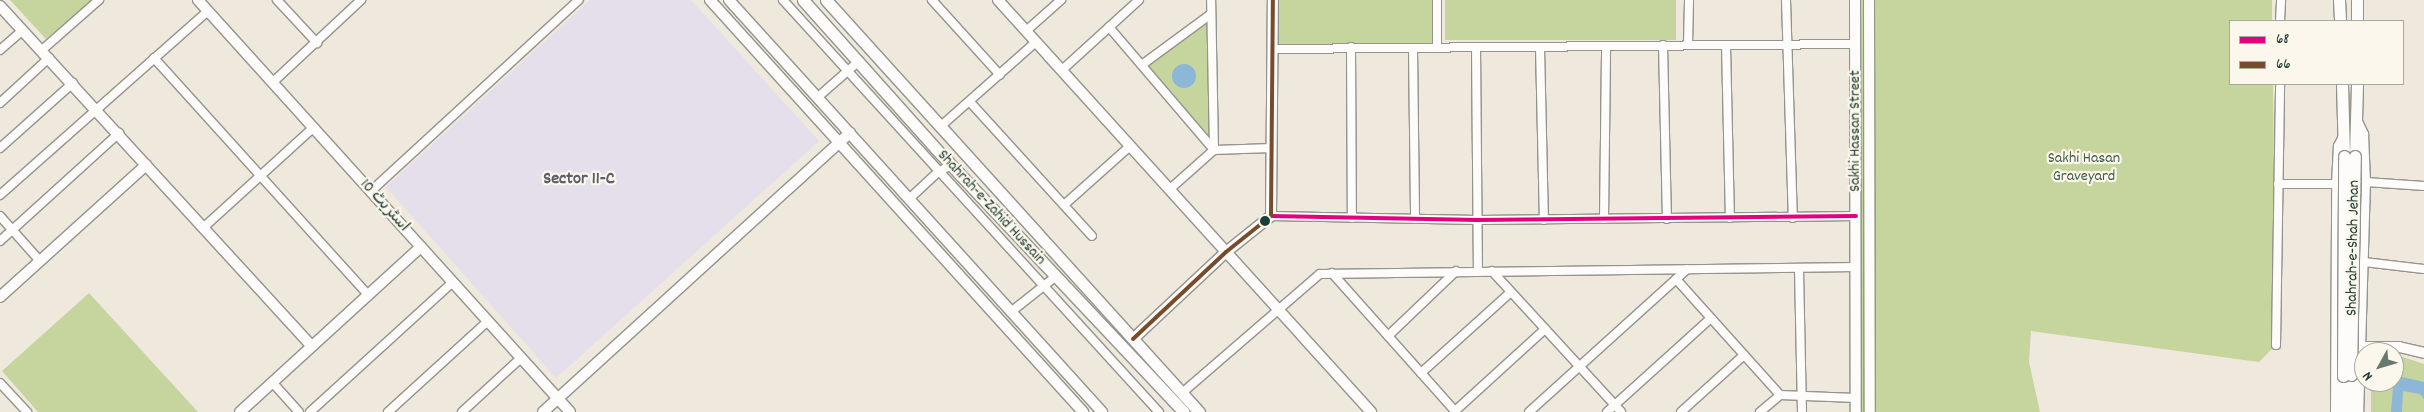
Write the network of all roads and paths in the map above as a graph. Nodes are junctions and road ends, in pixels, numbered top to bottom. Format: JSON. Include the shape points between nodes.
{"nodes":[{"id":1,"x":99,"y":0,"type":"edge"},
{"id":2,"x":198,"y":0,"type":"edge"},
{"id":3,"x":278,"y":0,"type":"edge"},
{"id":4,"x":361,"y":0,"type":"edge"},
{"id":5,"x":579,"y":0,"type":"edge"},
{"id":6,"x":710,"y":0,"type":"edge"},
{"id":7,"x":729,"y":0,"type":"edge"},
{"id":8,"x":783,"y":0,"type":"edge"},
{"id":9,"x":803,"y":0,"type":"edge"},
{"id":10,"x":826,"y":0,"type":"edge"},
{"id":11,"x":932,"y":0,"type":"edge"},
{"id":12,"x":998,"y":0,"type":"edge"},
{"id":13,"x":1061,"y":0,"type":"edge"},
{"id":14,"x":1139,"y":0,"type":"edge"},
{"id":15,"x":1211,"y":0,"type":"edge"},
{"id":16,"x":1273,"y":0,"type":"edge"},
{"id":17,"x":1437,"y":0,"type":"edge"},
{"id":18,"x":1689,"y":0,"type":"edge"},
{"id":19,"x":1786,"y":0,"type":"edge"},
{"id":20,"x":1856,"y":0,"type":"edge"},
{"id":21,"x":1869,"y":0,"type":"edge"},
{"id":22,"x":2280,"y":0,"type":"edge"},
{"id":23,"x":2339,"y":0,"type":"edge"},
{"id":24,"x":2358,"y":0,"type":"edge"},
{"id":25,"x":0,"y":6,"type":"edge"},
{"id":26,"x":208,"y":11,"type":"junction"},
{"id":27,"x":1211,"y":14,"type":"junction"},
{"id":28,"x":2280,"y":20,"type":"edge"},
{"id":29,"x":2340,"y":20,"type":"edge"},
{"id":30,"x":2358,"y":20,"type":"edge"},
{"id":31,"x":1109,"y":27,"type":"junction"},
{"id":32,"x":23,"y":30,"type":"junction"},
{"id":33,"x":1026,"y":31,"type":"junction"},
{"id":34,"x":1036,"y":42,"type":"junction"},
{"id":35,"x":317,"y":43,"type":"junction"},
{"id":36,"x":1856,"y":44,"type":"junction"},
{"id":37,"x":1663,"y":45,"type":"junction"},
{"id":38,"x":1688,"y":45,"type":"junction"},
{"id":39,"x":1726,"y":45,"type":"junction"},
{"id":40,"x":1606,"y":46,"type":"junction"},
{"id":41,"x":1786,"y":46,"type":"junction"},
{"id":42,"x":1351,"y":47,"type":"junction"},
{"id":43,"x":1540,"y":47,"type":"junction"},
{"id":44,"x":1413,"y":48,"type":"junction"},
{"id":45,"x":1437,"y":48,"type":"junction"},
{"id":46,"x":1476,"y":48,"type":"junction"},
{"id":47,"x":0,"y":50,"type":"edge"},
{"id":48,"x":1275,"y":50,"type":"junction"},
{"id":49,"x":45,"y":54,"type":"junction"},
{"id":50,"x":154,"y":58,"type":"junction"},
{"id":51,"x":858,"y":61,"type":"junction"},
{"id":52,"x":1144,"y":64,"type":"junction"},
{"id":53,"x":1062,"y":70,"type":"junction"},
{"id":54,"x":848,"y":72,"type":"junction"},
{"id":55,"x":1000,"y":75,"type":"junction"},
{"id":56,"x":73,"y":83,"type":"junction"},
{"id":57,"x":272,"y":83,"type":"junction"},
{"id":58,"x":2280,"y":85,"type":"edge"},
{"id":59,"x":2342,"y":85,"type":"edge"},
{"id":60,"x":2358,"y":85,"type":"edge"},
{"id":61,"x":818,"y":97,"type":"junction"},
{"id":62,"x":0,"y":102,"type":"edge"},
{"id":63,"x":970,"y":102,"type":"junction"},
{"id":64,"x":97,"y":109,"type":"junction"},
{"id":65,"x":2358,"y":119,"type":"junction"},
{"id":66,"x":941,"y":126,"type":"junction"},
{"id":67,"x":313,"y":128,"type":"junction"},
{"id":68,"x":850,"y":133,"type":"junction"},
{"id":69,"x":2344,"y":133,"type":"junction"},
{"id":70,"x":119,"y":134,"type":"junction"},
{"id":71,"x":951,"y":138,"type":"junction"},
{"id":72,"x":839,"y":143,"type":"junction"},
{"id":73,"x":1130,"y":146,"type":"junction"},
{"id":74,"x":0,"y":148,"type":"edge"},
{"id":75,"x":1272,"y":148,"type":"junction"},
{"id":76,"x":936,"y":149,"type":"junction"},
{"id":77,"x":1214,"y":150,"type":"junction"},
{"id":78,"x":2350,"y":156,"type":"junction"},
{"id":79,"x":146,"y":165,"type":"junction"},
{"id":80,"x":952,"y":165,"type":"junction"},
{"id":81,"x":938,"y":172,"type":"junction"},
{"id":82,"x":259,"y":176,"type":"junction"},
{"id":83,"x":2366,"y":182,"type":"junction"},
{"id":84,"x":2278,"y":184,"type":"junction"},
{"id":85,"x":2336,"y":184,"type":"junction"},
{"id":86,"x":2424,"y":186,"type":"edge"},
{"id":87,"x":1170,"y":189,"type":"junction"},
{"id":88,"x":370,"y":191,"type":"junction"},
{"id":89,"x":0,"y":195,"type":"edge"},
{"id":90,"x":909,"y":199,"type":"junction"},
{"id":91,"x":1064,"y":205,"type":"junction"},
{"id":92,"x":0,"y":216,"type":"edge"},
{"id":93,"x":1272,"y":216,"type":"junction"},
{"id":94,"x":1856,"y":216,"type":"junction"},
{"id":95,"x":1352,"y":218,"type":"junction"},
{"id":96,"x":1730,"y":218,"type":"junction"},
{"id":97,"x":1793,"y":218,"type":"junction"},
{"id":98,"x":1414,"y":219,"type":"junction"},
{"id":99,"x":1604,"y":219,"type":"junction"},
{"id":100,"x":1667,"y":219,"type":"junction"},
{"id":101,"x":1478,"y":220,"type":"junction"},
{"id":102,"x":1544,"y":220,"type":"junction"},
{"id":103,"x":203,"y":228,"type":"junction"},
{"id":104,"x":12,"y":230,"type":"junction"},
{"id":105,"x":1092,"y":236,"type":"dead end"},
{"id":106,"x":0,"y":241,"type":"edge"},
{"id":107,"x":421,"y":248,"type":"junction"},
{"id":108,"x":1226,"y":252,"type":"junction"},
{"id":109,"x":40,"y":261,"type":"junction"},
{"id":110,"x":2364,"y":262,"type":"junction"},
{"id":111,"x":1856,"y":267,"type":"junction"},
{"id":112,"x":1687,"y":269,"type":"junction"},
{"id":113,"x":1799,"y":269,"type":"junction"},
{"id":114,"x":2424,"y":269,"type":"edge"},
{"id":115,"x":1456,"y":271,"type":"junction"},
{"id":116,"x":1478,"y":271,"type":"junction"},
{"id":117,"x":1492,"y":271,"type":"junction"},
{"id":118,"x":1332,"y":273,"type":"junction"},
{"id":119,"x":1055,"y":277,"type":"junction"},
{"id":120,"x":1676,"y":279,"type":"junction"},
{"id":121,"x":453,"y":282,"type":"junction"},
{"id":122,"x":1044,"y":284,"type":"junction"},
{"id":123,"x":1511,"y":292,"type":"junction"},
{"id":124,"x":368,"y":295,"type":"junction"},
{"id":125,"x":0,"y":297,"type":"edge"},
{"id":126,"x":1277,"y":309,"type":"junction"},
{"id":127,"x":1012,"y":311,"type":"junction"},
{"id":128,"x":1711,"y":318,"type":"junction"},
{"id":129,"x":488,"y":321,"type":"junction"},
{"id":130,"x":1545,"y":329,"type":"junction"},
{"id":131,"x":1388,"y":336,"type":"junction"},
{"id":132,"x":1133,"y":339,"type":"junction"},
{"id":133,"x":2362,"y":342,"type":"edge"},
{"id":134,"x":2276,"y":345,"type":"dead end"},
{"id":135,"x":312,"y":346,"type":"junction"},
{"id":136,"x":2404,"y":348,"type":"edge"},
{"id":137,"x":2424,"y":353,"type":"edge"},
{"id":138,"x":1744,"y":355,"type":"junction"},
{"id":139,"x":521,"y":358,"type":"junction"},
{"id":140,"x":2335,"y":362,"type":"junction"},
{"id":141,"x":2354,"y":362,"type":"edge"},
{"id":142,"x":1580,"y":366,"type":"junction"},
{"id":143,"x":1421,"y":373,"type":"junction"},
{"id":144,"x":1170,"y":381,"type":"junction"},
{"id":145,"x":272,"y":382,"type":"junction"},
{"id":146,"x":1,"y":385,"type":"edge"},
{"id":147,"x":2359,"y":392,"type":"edge"},
{"id":148,"x":1182,"y":393,"type":"junction"},
{"id":149,"x":1780,"y":395,"type":"junction"},
{"id":150,"x":1802,"y":398,"type":"junction"},
{"id":151,"x":1856,"y":398,"type":"junction"},
{"id":152,"x":558,"y":399,"type":"junction"},
{"id":153,"x":1615,"y":405,"type":"junction"},
{"id":154,"x":24,"y":411,"type":"edge"},
{"id":155,"x":1455,"y":411,"type":"edge"},
{"id":156,"x":240,"y":412,"type":"edge"},
{"id":157,"x":299,"y":412,"type":"edge"},
{"id":158,"x":310,"y":412,"type":"edge"},
{"id":159,"x":388,"y":412,"type":"edge"},
{"id":160,"x":462,"y":412,"type":"edge"},
{"id":161,"x":543,"y":412,"type":"edge"},
{"id":162,"x":570,"y":412,"type":"edge"},
{"id":163,"x":1083,"y":412,"type":"edge"},
{"id":164,"x":1102,"y":412,"type":"edge"},
{"id":165,"x":1159,"y":412,"type":"edge"},
{"id":166,"x":1185,"y":412,"type":"edge"},
{"id":167,"x":1199,"y":412,"type":"edge"},
{"id":168,"x":1371,"y":412,"type":"edge"},
{"id":169,"x":1529,"y":412,"type":"edge"},
{"id":170,"x":1607,"y":412,"type":"edge"},
{"id":171,"x":1621,"y":412,"type":"edge"},
{"id":172,"x":1681,"y":412,"type":"edge"},
{"id":173,"x":1760,"y":412,"type":"edge"},
{"id":174,"x":1802,"y":412,"type":"edge"},
{"id":175,"x":1856,"y":412,"type":"edge"},
{"id":176,"x":1870,"y":412,"type":"edge"},
{"id":177,"x":2336,"y":412,"type":"edge"},
{"id":178,"x":2342,"y":412,"type":"edge"},
{"id":179,"x":2351,"y":412,"type":"edge"},
{"id":180,"x":2359,"y":412,"type":"edge"}],
"edges":[{"from":1,"to":49,"type":"street"},
{"from":2,"to":26,"type":"street","name":"اسٹریٹ 10"},
{"from":3,"to":35,"type":"street"},
{"from":4,"to":35,"type":"street"},
{"from":5,"to":88,"type":"street"},
{"from":6,"to":72,"type":"street"},
{"from":7,"to":61,"type":"street"},
{"from":8,"to":54,"type":"street"},
{"from":9,"to":51,"type":"main road","name":"Shahrah-e-Zahid Hussain"},
{"from":10,"to":66,"type":"main road","name":"Shahrah-e-Zahid Hussain"},
{"from":11,"to":55,"type":"street"},
{"from":12,"to":33,"type":"street"},
{"from":13,"to":33,"type":"street"},
{"from":14,"to":31,"type":"street"},
{"from":15,"to":27,"type":"street"},
{"from":16,"to":48,"type":"street"},
{"from":17,"to":45,"type":"street"},
{"from":18,"to":38,"type":"street"},
{"from":19,"to":41,"type":"street"},
{"from":20,"to":36,"type":"street","name":"Sakhi Hassan Street"},
{"from":21,"to":176,"type":"street","name":"Sakhi Hassan Street"},
{"from":22,"to":28,"type":"street"},
{"from":23,"to":29,"type":"main road"},
{"from":24,"to":30,"type":"main road"},
{"from":25,"to":32,"type":"street"},
{"from":26,"to":50,"type":"street"},
{"from":26,"to":57,"type":"street","name":"اسٹریٹ 10"},
{"from":27,"to":52,"type":"street"},
{"from":27,"to":77,"type":"street"},
{"from":31,"to":52,"type":"street"},
{"from":31,"to":53,"type":"street"},
{"from":32,"to":47,"type":"street"},
{"from":32,"to":49,"type":"street"},
{"from":33,"to":34,"type":"street"},
{"from":34,"to":53,"type":"street"},
{"from":34,"to":55,"type":"street"},
{"from":35,"to":57,"type":"street"},
{"from":36,"to":41,"type":"street"},
{"from":36,"to":94,"type":"street","name":"Sakhi Hassan Street"},
{"from":37,"to":38,"type":"street"},
{"from":37,"to":40,"type":"street"},
{"from":37,"to":100,"type":"street"},
{"from":38,"to":39,"type":"street"},
{"from":39,"to":41,"type":"street"},
{"from":39,"to":96,"type":"street"},
{"from":40,"to":43,"type":"street"},
{"from":40,"to":99,"type":"street"},
{"from":41,"to":97,"type":"street"},
{"from":42,"to":44,"type":"street"},
{"from":42,"to":48,"type":"street"},
{"from":42,"to":95,"type":"street"},
{"from":43,"to":46,"type":"street"},
{"from":43,"to":102,"type":"street"},
{"from":44,"to":45,"type":"street"},
{"from":44,"to":98,"type":"street"},
{"from":45,"to":46,"type":"street"},
{"from":46,"to":101,"type":"street"},
{"from":48,"to":75,"type":"street"},
{"from":49,"to":56,"type":"street"},
{"from":49,"to":62,"type":"street"},
{"from":50,"to":64,"type":"street"},
{"from":50,"to":82,"type":"street"},
{"from":51,"to":54,"type":"street"},
{"from":51,"to":76,"type":"main road","name":"Shahrah-e-Zahid Hussain"},
{"from":52,"to":77,"type":"street"},
{"from":53,"to":73,"type":"street"},
{"from":54,"to":61,"type":"street"},
{"from":54,"to":81,"type":"street"},
{"from":55,"to":63,"type":"street"},
{"from":56,"to":64,"type":"street"},
{"from":56,"to":74,"type":"street"},
{"from":57,"to":67,"type":"street","name":"اسٹریٹ 10"},
{"from":58,"to":84,"type":"street"},
{"from":59,"to":69,"type":"main road","name":"Shahrah-e-Shah Jehan"},
{"from":60,"to":65,"type":"main road","name":"Shahrah-e-Shah Jehan"},
{"from":61,"to":68,"type":"street"},
{"from":63,"to":66,"type":"street"},
{"from":63,"to":91,"type":"street"},
{"from":64,"to":70,"type":"street"},
{"from":64,"to":89,"type":"street"},
{"from":65,"to":78,"type":"main road","name":"Shahrah-e-Shah Jehan"},
{"from":65,"to":83,"type":"street","via":[[2364,134]]},
{"from":66,"to":71,"type":"main road","name":"Shahrah-e-Zahid Hussain"},
{"from":67,"to":82,"type":"street"},
{"from":67,"to":88,"type":"street","name":"اسٹریٹ 10"},
{"from":68,"to":72,"type":"street"},
{"from":68,"to":90,"type":"street"},
{"from":69,"to":78,"type":"main road","name":"Shahrah-e-Shah Jehan"},
{"from":69,"to":85,"type":"street","via":[[2338,146]]},
{"from":70,"to":79,"type":"street"},
{"from":70,"to":104,"type":"street"},
{"from":71,"to":76,"type":"main road"},
{"from":71,"to":132,"type":"main road","name":"Shahrah-e-Zahid Hussain"},
{"from":72,"to":152,"type":"street"},
{"from":72,"to":163,"type":"street"},
{"from":73,"to":87,"type":"street"},
{"from":73,"to":91,"type":"street"},
{"from":75,"to":77,"type":"street"},
{"from":75,"to":93,"type":"street"},
{"from":76,"to":80,"type":"main road","name":"Shahrah-e-Zahid Hussain"},
{"from":77,"to":87,"type":"street"},
{"from":78,"to":178,"type":"main road","name":"Shahrah-e-Shah Jehan","bridge":true},
{"from":78,"to":179,"type":"main road","name":"Shahrah-e-Shah Jehan","bridge":true},
{"from":79,"to":103,"type":"street"},
{"from":79,"to":109,"type":"street"},
{"from":80,"to":81,"type":"street"},
{"from":80,"to":119,"type":"main road","name":"Shahrah-e-Zahid Hussain"},
{"from":81,"to":90,"type":"street"},
{"from":81,"to":122,"type":"street"},
{"from":82,"to":103,"type":"street"},
{"from":82,"to":124,"type":"street"},
{"from":83,"to":86,"type":"street"},
{"from":83,"to":110,"type":"street"},
{"from":84,"to":85,"type":"street"},
{"from":84,"to":134,"type":"street"},
{"from":85,"to":140,"type":"street"},
{"from":87,"to":108,"type":"street"},
{"from":88,"to":107,"type":"street","name":"اسٹریٹ 10"},
{"from":90,"to":127,"type":"street"},
{"from":91,"to":105,"type":"street"},
{"from":92,"to":104,"type":"street"},
{"from":93,"to":95,"type":"street"},
{"from":93,"to":108,"type":"street"},
{"from":94,"to":97,"type":"street"},
{"from":94,"to":111,"type":"street","name":"Sakhi Hassan Street"},
{"from":95,"to":98,"type":"street"},
{"from":96,"to":97,"type":"street"},
{"from":96,"to":100,"type":"street"},
{"from":98,"to":101,"type":"street"},
{"from":99,"to":100,"type":"street"},
{"from":99,"to":102,"type":"street"},
{"from":101,"to":102,"type":"street"},
{"from":101,"to":116,"type":"street"},
{"from":103,"to":135,"type":"street"},
{"from":104,"to":106,"type":"street"},
{"from":104,"to":109,"type":"street"},
{"from":107,"to":121,"type":"street","name":"اسٹریٹ 10"},
{"from":107,"to":124,"type":"street"},
{"from":108,"to":126,"type":"street"},
{"from":108,"to":132,"type":"street"},
{"from":109,"to":125,"type":"street"},
{"from":110,"to":114,"type":"street"},
{"from":110,"to":133,"type":"street"},
{"from":111,"to":113,"type":"street"},
{"from":111,"to":151,"type":"street","name":"Sakhi Hassan Street"},
{"from":112,"to":113,"type":"street"},
{"from":112,"to":117,"type":"street"},
{"from":112,"to":120,"type":"street"},
{"from":113,"to":150,"type":"street"},
{"from":115,"to":116,"type":"street"},
{"from":115,"to":118,"type":"street"},
{"from":115,"to":131,"type":"street"},
{"from":116,"to":117,"type":"street"},
{"from":117,"to":123,"type":"street"},
{"from":118,"to":126,"type":"street","via":[[1320,274]]},
{"from":118,"to":131,"type":"street"},
{"from":119,"to":122,"type":"street"},
{"from":119,"to":166,"type":"main road","name":"Shahrah-e-Zahid Hussain"},
{"from":120,"to":128,"type":"street"},
{"from":120,"to":142,"type":"street"},
{"from":121,"to":129,"type":"street","name":"اسٹریٹ 10"},
{"from":121,"to":158,"type":"street"},
{"from":122,"to":127,"type":"street"},
{"from":122,"to":165,"type":"street"},
{"from":123,"to":130,"type":"street"},
{"from":123,"to":143,"type":"street"},
{"from":124,"to":135,"type":"street"},
{"from":126,"to":148,"type":"street"},
{"from":126,"to":168,"type":"street"},
{"from":127,"to":164,"type":"street"},
{"from":128,"to":138,"type":"street"},
{"from":128,"to":153,"type":"street"},
{"from":129,"to":139,"type":"street","name":"اسٹریٹ 10"},
{"from":129,"to":159,"type":"street"},
{"from":130,"to":142,"type":"street"},
{"from":130,"to":155,"type":"street"},
{"from":131,"to":143,"type":"street"},
{"from":132,"to":144,"type":"main road","name":"Shahrah-e-Zahid Hussain"},
{"from":135,"to":145,"type":"street"},
{"from":136,"to":137,"type":"street"},
{"from":138,"to":149,"type":"street"},
{"from":138,"to":172,"type":"street"},
{"from":139,"to":152,"type":"street","name":"اسٹریٹ 10"},
{"from":139,"to":160,"type":"street"},
{"from":140,"to":141,"type":"street"},
{"from":140,"to":177,"type":"street"},
{"from":142,"to":153,"type":"street"},
{"from":142,"to":169,"type":"street"},
{"from":143,"to":155,"type":"street"},
{"from":144,"to":148,"type":"main road","name":"Shahrah-e-Zahid Hussain"},
{"from":144,"to":166,"type":"street"},
{"from":145,"to":156,"type":"street"},
{"from":145,"to":157,"type":"street"},
{"from":146,"to":154,"type":"street"},
{"from":147,"to":180,"type":"street"},
{"from":148,"to":167,"type":"main road","name":"Shahrah-e-Zahid Hussain"},
{"from":149,"to":150,"type":"street"},
{"from":149,"to":173,"type":"street"},
{"from":150,"to":151,"type":"street"},
{"from":150,"to":174,"type":"street"},
{"from":151,"to":175,"type":"street","name":"Sakhi Hassan Street"},
{"from":152,"to":161,"type":"street"},
{"from":152,"to":162,"type":"street","name":"اسٹریٹ 10"},
{"from":153,"to":170,"type":"street"},
{"from":153,"to":171,"type":"street"}]}
